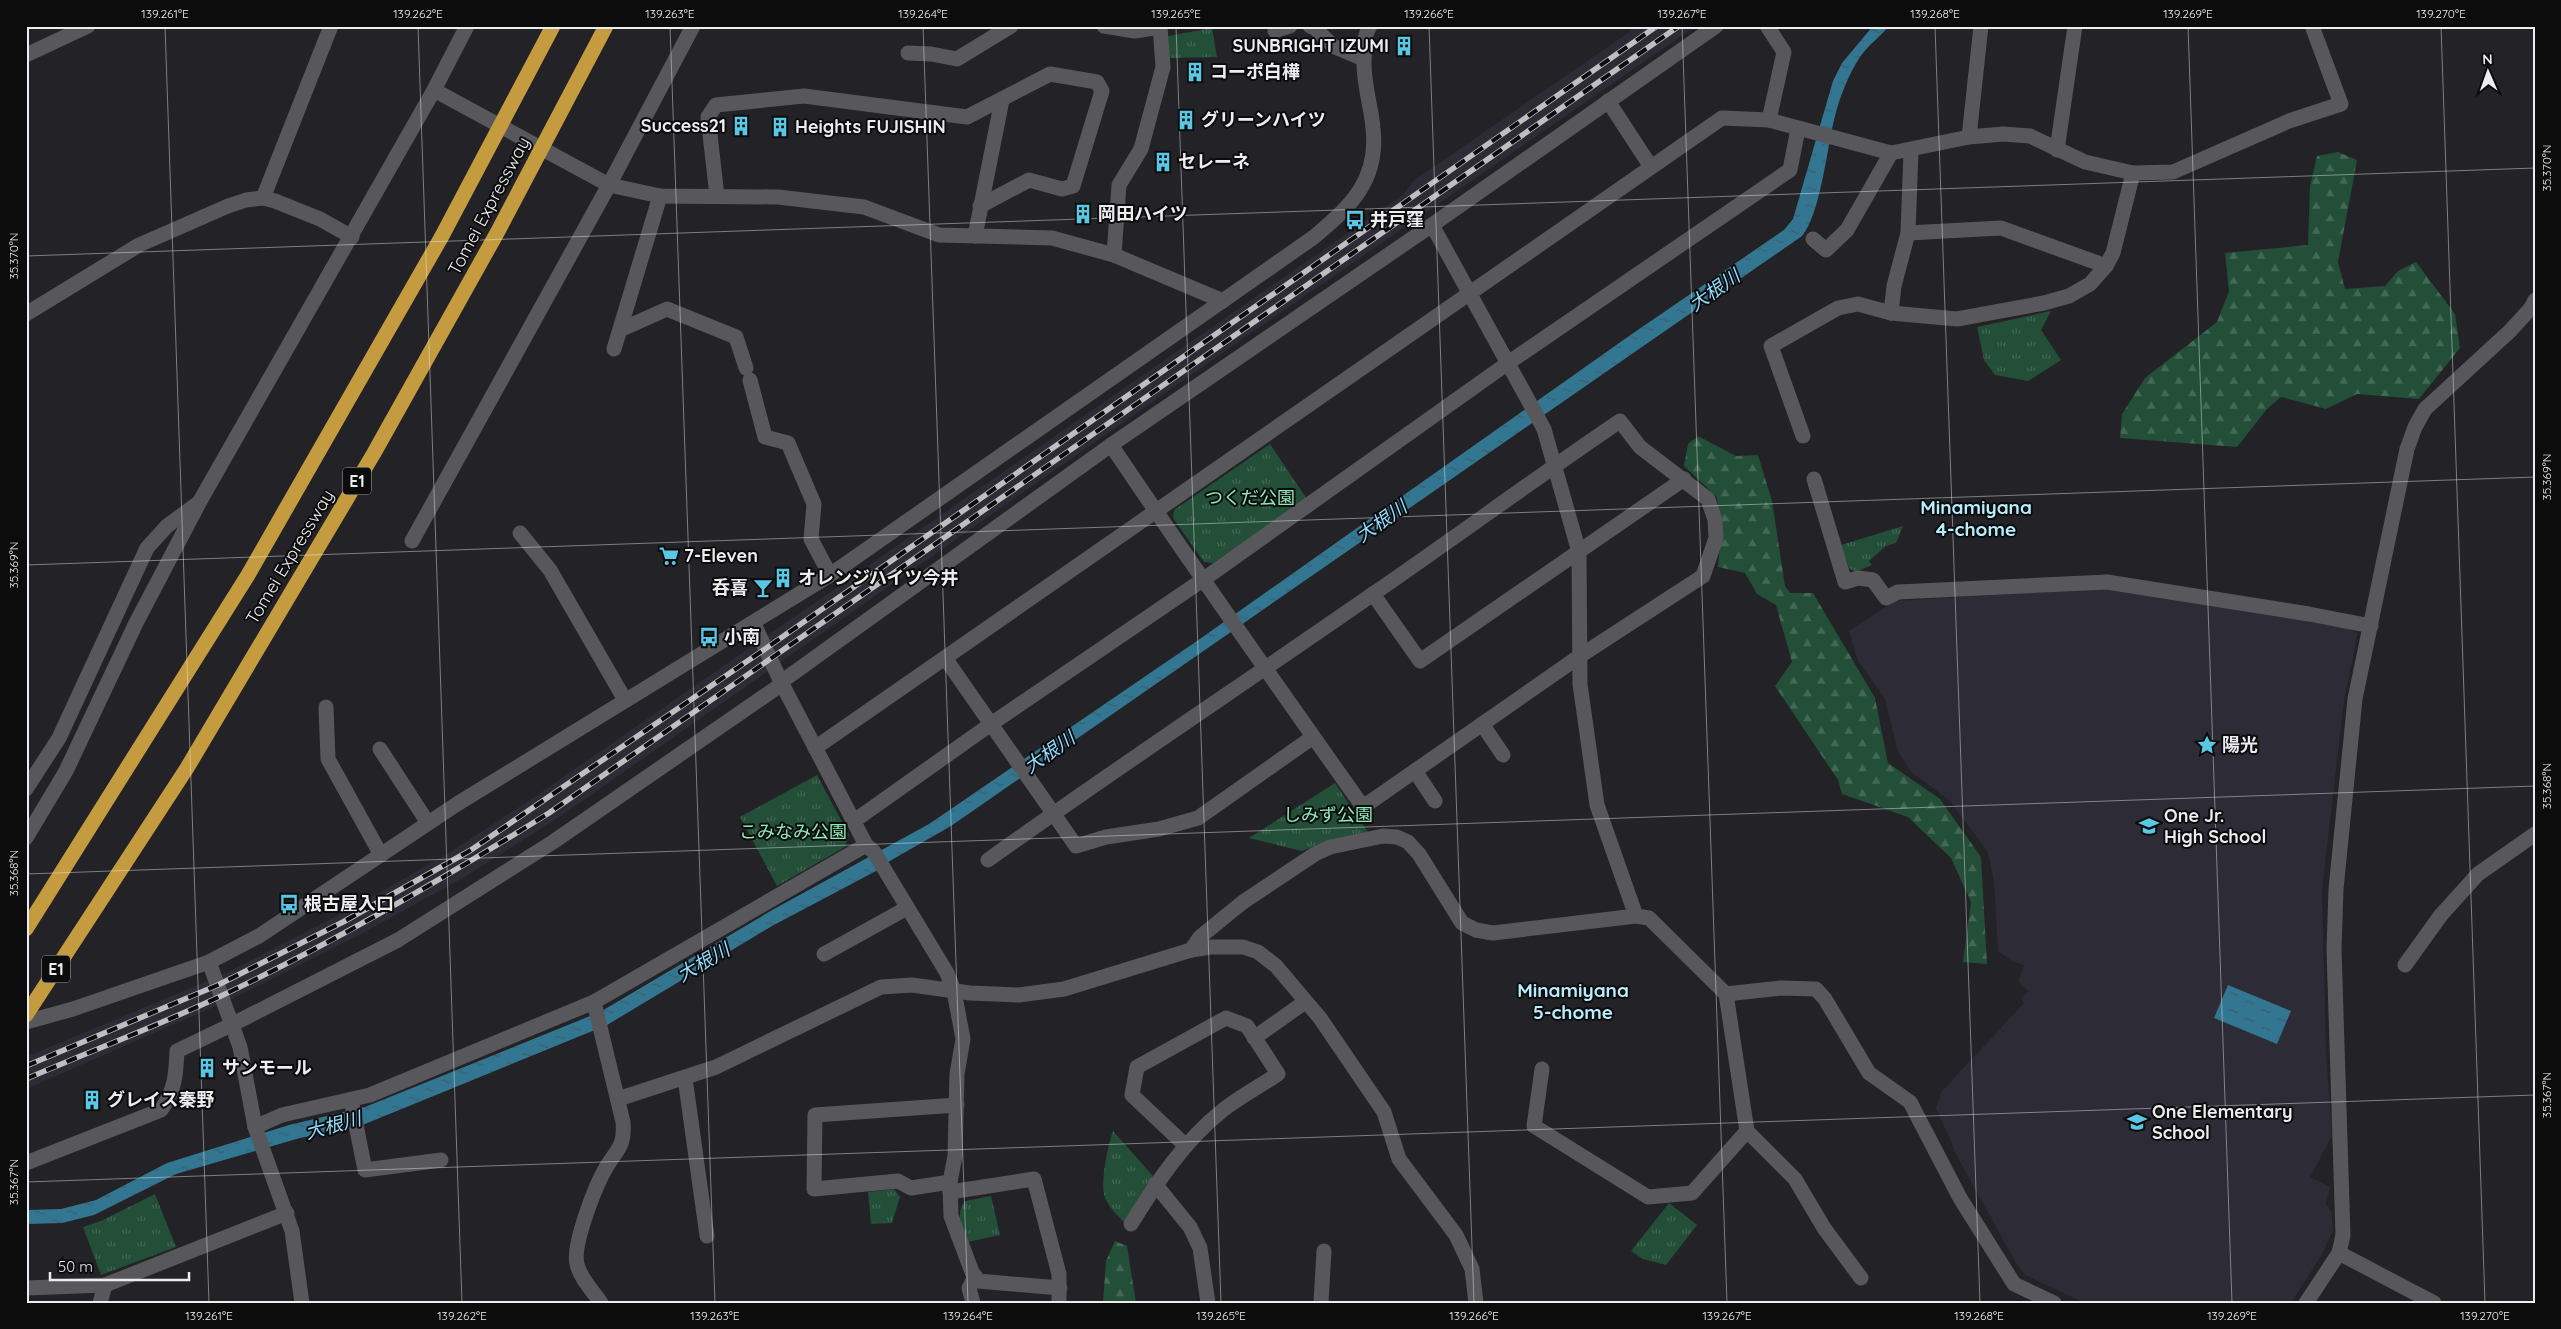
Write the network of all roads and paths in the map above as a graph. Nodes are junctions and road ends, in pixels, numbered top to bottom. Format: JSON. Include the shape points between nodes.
{"nodes":[{"id":1,"x":88,"y":26,"type":"edge"},
{"id":2,"x":331,"y":26,"type":"edge"},
{"id":3,"x":467,"y":26,"type":"edge"},
{"id":4,"x":553,"y":26,"type":"edge"},
{"id":5,"x":606,"y":26,"type":"edge"},
{"id":6,"x":693,"y":26,"type":"edge"},
{"id":7,"x":1010,"y":26,"type":"edge"},
{"id":8,"x":1104,"y":26,"type":"edge"},
{"id":9,"x":1290,"y":26,"type":"edge"},
{"id":10,"x":1310,"y":26,"type":"edge"},
{"id":11,"x":1370,"y":26,"type":"edge"},
{"id":12,"x":1716,"y":26,"type":"edge"},
{"id":13,"x":1767,"y":26,"type":"edge"},
{"id":14,"x":1981,"y":26,"type":"edge"},
{"id":15,"x":2075,"y":26,"type":"edge"},
{"id":16,"x":2312,"y":26,"type":"edge"},
{"id":17,"x":1160,"y":27,"type":"edge"},
{"id":18,"x":1275,"y":30,"type":"dead end"},
{"id":19,"x":908,"y":53,"type":"dead end"},
{"id":20,"x":26,"y":55,"type":"edge"},
{"id":21,"x":1364,"y":59,"type":"junction"},
{"id":22,"x":434,"y":90,"type":"junction"},
{"id":23,"x":1002,"y":100,"type":"junction"},
{"id":24,"x":1608,"y":101,"type":"junction"},
{"id":25,"x":1769,"y":120,"type":"junction"},
{"id":26,"x":1803,"y":131,"type":"junction"},
{"id":27,"x":1969,"y":137,"type":"junction"},
{"id":28,"x":2057,"y":150,"type":"junction"},
{"id":29,"x":1911,"y":151,"type":"junction"},
{"id":30,"x":1891,"y":153,"type":"junction"},
{"id":31,"x":1651,"y":168,"type":"junction"},
{"id":32,"x":2133,"y":174,"type":"junction"},
{"id":33,"x":610,"y":185,"type":"junction"},
{"id":34,"x":660,"y":196,"type":"junction"},
{"id":35,"x":717,"y":196,"type":"junction"},
{"id":36,"x":264,"y":198,"type":"junction"},
{"id":37,"x":980,"y":206,"type":"junction"},
{"id":38,"x":1432,"y":226,"type":"junction"},
{"id":39,"x":1908,"y":233,"type":"junction"},
{"id":40,"x":975,"y":236,"type":"junction"},
{"id":41,"x":352,"y":237,"type":"junction"},
{"id":42,"x":1813,"y":239,"type":"dead end"},
{"id":43,"x":1114,"y":255,"type":"junction"},
{"id":44,"x":2106,"y":266,"type":"junction"},
{"id":45,"x":1469,"y":296,"type":"junction"},
{"id":46,"x":2535,"y":300,"type":"edge"},
{"id":47,"x":1223,"y":301,"type":"junction"},
{"id":48,"x":1891,"y":313,"type":"junction"},
{"id":49,"x":26,"y":314,"type":"edge"},
{"id":50,"x":620,"y":330,"type":"junction"},
{"id":51,"x":614,"y":349,"type":"dead end"},
{"id":52,"x":1508,"y":363,"type":"junction"},
{"id":53,"x":1803,"y":436,"type":"dead end"},
{"id":54,"x":1111,"y":445,"type":"junction"},
{"id":55,"x":1555,"y":467,"type":"junction"},
{"id":56,"x":1684,"y":479,"type":"junction"},
{"id":57,"x":1814,"y":479,"type":"dead end"},
{"id":58,"x":200,"y":501,"type":"junction"},
{"id":59,"x":1157,"y":513,"type":"junction"},
{"id":60,"x":520,"y":533,"type":"dead end"},
{"id":61,"x":412,"y":541,"type":"dead end"},
{"id":62,"x":1578,"y":552,"type":"junction"},
{"id":63,"x":830,"y":575,"type":"junction"},
{"id":64,"x":1204,"y":579,"type":"junction"},
{"id":65,"x":1373,"y":594,"type":"junction"},
{"id":66,"x":754,"y":624,"type":"junction"},
{"id":67,"x":2371,"y":626,"type":"junction"},
{"id":68,"x":1580,"y":656,"type":"junction"},
{"id":69,"x":945,"y":658,"type":"junction"},
{"id":70,"x":1265,"y":668,"type":"junction"},
{"id":71,"x":781,"y":683,"type":"junction"},
{"id":72,"x":625,"y":700,"type":"junction"},
{"id":73,"x":326,"y":707,"type":"dead end"},
{"id":74,"x":991,"y":724,"type":"junction"},
{"id":75,"x":1482,"y":724,"type":"junction"},
{"id":76,"x":1313,"y":737,"type":"junction"},
{"id":77,"x":815,"y":748,"type":"junction"},
{"id":78,"x":380,"y":749,"type":"dead end"},
{"id":79,"x":1503,"y":755,"type":"dead end"},
{"id":80,"x":1415,"y":771,"type":"junction"},
{"id":81,"x":26,"y":789,"type":"edge"},
{"id":82,"x":1436,"y":802,"type":"dead end"},
{"id":83,"x":1054,"y":813,"type":"junction"},
{"id":84,"x":854,"y":820,"type":"junction"},
{"id":85,"x":428,"y":823,"type":"junction"},
{"id":86,"x":2535,"y":834,"type":"edge"},
{"id":87,"x":26,"y":838,"type":"edge"},
{"id":88,"x":870,"y":849,"type":"junction"},
{"id":89,"x":381,"y":855,"type":"junction"},
{"id":90,"x":988,"y":860,"type":"dead end"},
{"id":91,"x":907,"y":908,"type":"junction"},
{"id":92,"x":1636,"y":916,"type":"junction"},
{"id":93,"x":26,"y":929,"type":"edge"},
{"id":94,"x":1191,"y":950,"type":"junction"},
{"id":95,"x":824,"y":954,"type":"dead end"},
{"id":96,"x":209,"y":962,"type":"junction"},
{"id":97,"x":2405,"y":965,"type":"dead end"},
{"id":98,"x":954,"y":991,"type":"junction"},
{"id":99,"x":1726,"y":994,"type":"junction"},
{"id":100,"x":1305,"y":1002,"type":"junction"},
{"id":101,"x":595,"y":1007,"type":"junction"},
{"id":102,"x":26,"y":1016,"type":"edge"},
{"id":103,"x":26,"y":1022,"type":"edge"},
{"id":104,"x":231,"y":1025,"type":"junction"},
{"id":105,"x":1254,"y":1038,"type":"junction"},
{"id":106,"x":1542,"y":1069,"type":"dead end"},
{"id":107,"x":685,"y":1078,"type":"junction"},
{"id":108,"x":618,"y":1099,"type":"junction"},
{"id":109,"x":352,"y":1105,"type":"junction"},
{"id":110,"x":957,"y":1105,"type":"junction"},
{"id":111,"x":257,"y":1130,"type":"junction"},
{"id":112,"x":1747,"y":1130,"type":"junction"},
{"id":113,"x":1186,"y":1146,"type":"junction"},
{"id":114,"x":441,"y":1160,"type":"dead end"},
{"id":115,"x":26,"y":1164,"type":"edge"},
{"id":116,"x":1156,"y":1184,"type":"junction"},
{"id":117,"x":950,"y":1187,"type":"junction"},
{"id":118,"x":287,"y":1213,"type":"junction"},
{"id":119,"x":1131,"y":1224,"type":"dead end"},
{"id":120,"x":707,"y":1236,"type":"dead end"},
{"id":121,"x":1324,"y":1251,"type":"dead end"},
{"id":122,"x":2339,"y":1253,"type":"junction"},
{"id":123,"x":975,"y":1276,"type":"junction"},
{"id":124,"x":1861,"y":1278,"type":"dead end"},
{"id":125,"x":105,"y":1285,"type":"junction"},
{"id":126,"x":26,"y":1288,"type":"edge"},
{"id":127,"x":1060,"y":1295,"type":"edge"},
{"id":128,"x":100,"y":1303,"type":"edge"},
{"id":129,"x":302,"y":1303,"type":"edge"},
{"id":130,"x":601,"y":1303,"type":"edge"},
{"id":131,"x":973,"y":1303,"type":"edge"},
{"id":132,"x":1208,"y":1303,"type":"edge"},
{"id":133,"x":1321,"y":1303,"type":"edge"},
{"id":134,"x":1476,"y":1303,"type":"edge"},
{"id":135,"x":2054,"y":1303,"type":"edge"},
{"id":136,"x":2306,"y":1303,"type":"edge"},
{"id":137,"x":2434,"y":1303,"type":"edge"}],
"edges":[{"from":1,"to":20,"type":"street"},
{"from":2,"to":36,"type":"street"},
{"from":3,"to":22,"type":"street"},
{"from":4,"to":93,"type":"highway","name":"Tomei Expressway","via":[[442,236],[253,567]]},
{"from":5,"to":102,"type":"highway","name":"Tomei Expressway","number":"E1","via":[[497,233],[374,453],[187,768]]},
{"from":6,"to":33,"type":"street"},
{"from":7,"to":19,"type":"street","via":[[957,59]]},
{"from":8,"to":17,"type":"street","via":[[1135,31]]},
{"from":9,"to":18,"type":"street"},
{"from":10,"to":21,"type":"street","via":[[1333,46]]},
{"from":11,"to":21,"type":"street","via":[[1365,34]]},
{"from":12,"to":24,"type":"street"},
{"from":13,"to":25,"type":"street","via":[[1784,52]]},
{"from":14,"to":27,"type":"street"},
{"from":15,"to":28,"type":"street"},
{"from":16,"to":32,"type":"street","via":[[2341,104],[2289,121],[2173,172]]},
{"from":17,"to":43,"type":"street","via":[[1164,67],[1141,149],[1119,185]]},
{"from":21,"to":47,"type":"street","via":[[1373,129],[1374,153],[1369,177],[1346,210],[1314,237]]},
{"from":22,"to":33,"type":"street"},
{"from":22,"to":41,"type":"street"},
{"from":23,"to":35,"type":"street","via":[[967,117],[804,96],[716,105],[708,117]]},
{"from":23,"to":37,"type":"street"},
{"from":23,"to":37,"type":"street","via":[[1050,74],[1097,82],[1102,91],[1073,186],[1062,189],[1029,180]]},
{"from":24,"to":31,"type":"street"},
{"from":24,"to":38,"type":"street"},
{"from":25,"to":26,"type":"street"},
{"from":25,"to":31,"type":"street","via":[[1722,118]]},
{"from":26,"to":30,"type":"street"},
{"from":26,"to":52,"type":"street","via":[[1790,170]]},
{"from":27,"to":28,"type":"street","via":[[2030,136]]},
{"from":27,"to":29,"type":"street"},
{"from":28,"to":32,"type":"street","via":[[2085,162]]},
{"from":29,"to":30,"type":"street"},
{"from":29,"to":39,"type":"street"},
{"from":30,"to":42,"type":"street","via":[[1847,230],[1826,250]]},
{"from":31,"to":45,"type":"street"},
{"from":32,"to":44,"type":"street","via":[[2113,253]]},
{"from":33,"to":34,"type":"street"},
{"from":33,"to":61,"type":"street"},
{"from":34,"to":35,"type":"street"},
{"from":34,"to":50,"type":"street"},
{"from":35,"to":40,"type":"street","via":[[778,197],[864,207],[940,235]]},
{"from":36,"to":41,"type":"street","via":[[320,220]]},
{"from":36,"to":49,"type":"street","via":[[228,206],[139,245]]},
{"from":37,"to":40,"type":"street"},
{"from":38,"to":45,"type":"street"},
{"from":38,"to":54,"type":"street"},
{"from":39,"to":44,"type":"street","via":[[2001,228]]},
{"from":39,"to":48,"type":"street","via":[[1894,286]]},
{"from":40,"to":43,"type":"street","via":[[1052,238]]},
{"from":41,"to":58,"type":"street"},
{"from":43,"to":47,"type":"street"},
{"from":44,"to":48,"type":"street","via":[[2090,284],[2069,296],[2044,303],[1957,319]]},
{"from":45,"to":52,"type":"street"},
{"from":45,"to":59,"type":"street"},
{"from":46,"to":67,"type":"street","via":[[2510,331],[2425,409],[2415,427],[2407,449]]},
{"from":47,"to":63,"type":"street"},
{"from":48,"to":53,"type":"street","via":[[1858,304],[1838,308],[1771,346]]},
{"from":50,"to":51,"type":"street"},
{"from":50,"to":63,"type":"street","via":[[667,309],[736,336],[766,437],[788,443],[814,504],[811,539]]},
{"from":52,"to":55,"type":"street","via":[[1542,421]]},
{"from":52,"to":64,"type":"street"},
{"from":54,"to":59,"type":"street"},
{"from":54,"to":71,"type":"street"},
{"from":55,"to":56,"type":"street","via":[[1620,421],[1640,447]]},
{"from":55,"to":62,"type":"street"},
{"from":55,"to":65,"type":"street"},
{"from":56,"to":62,"type":"street"},
{"from":56,"to":68,"type":"street","via":[[1708,499],[1716,520],[1716,538],[1702,576]]},
{"from":57,"to":67,"type":"street","via":[[1845,582],[1858,578],[1873,580],[1886,598],[1898,592],[2107,582]]},
{"from":58,"to":81,"type":"street","via":[[167,526],[147,548],[59,738]]},
{"from":58,"to":87,"type":"street","via":[[136,623],[66,772]]},
{"from":59,"to":64,"type":"street"},
{"from":59,"to":69,"type":"street"},
{"from":60,"to":72,"type":"street","via":[[550,570]]},
{"from":62,"to":65,"type":"street","via":[[1420,661]]},
{"from":62,"to":68,"type":"street"},
{"from":63,"to":66,"type":"street"},
{"from":64,"to":70,"type":"street"},
{"from":64,"to":74,"type":"street"},
{"from":65,"to":70,"type":"street"},
{"from":66,"to":71,"type":"street"},
{"from":66,"to":72,"type":"street"},
{"from":67,"to":122,"type":"street","via":[[2355,699],[2336,889],[2334,950],[2343,1235]]},
{"from":68,"to":75,"type":"street"},
{"from":68,"to":92,"type":"street","via":[[1580,684],[1597,805]]},
{"from":69,"to":74,"type":"street"},
{"from":69,"to":77,"type":"street"},
{"from":70,"to":76,"type":"street"},
{"from":70,"to":83,"type":"street"},
{"from":71,"to":77,"type":"street"},
{"from":71,"to":104,"type":"street","via":[[553,842],[398,940]]},
{"from":72,"to":85,"type":"street"},
{"from":73,"to":89,"type":"street","via":[[328,759]]},
{"from":74,"to":83,"type":"street"},
{"from":74,"to":84,"type":"street"},
{"from":75,"to":79,"type":"street"},
{"from":75,"to":80,"type":"street"},
{"from":76,"to":80,"type":"street","via":[[1363,807]]},
{"from":76,"to":83,"type":"street","via":[[1198,818],[1076,846]]},
{"from":77,"to":84,"type":"street"},
{"from":78,"to":85,"type":"street"},
{"from":80,"to":82,"type":"street"},
{"from":83,"to":90,"type":"street"},
{"from":84,"to":88,"type":"street"},
{"from":85,"to":89,"type":"street"},
{"from":86,"to":97,"type":"street","via":[[2478,874]]},
{"from":88,"to":91,"type":"street"},
{"from":88,"to":101,"type":"street"},
{"from":89,"to":96,"type":"street","via":[[259,936]]},
{"from":91,"to":95,"type":"street"},
{"from":91,"to":98,"type":"street","via":[[947,973]]},
{"from":92,"to":94,"type":"street","via":[[1493,933],[1476,930],[1462,923],[1408,842],[1383,836],[1330,846],[1315,854],[1244,902],[1200,937]]},
{"from":92,"to":99,"type":"street","via":[[1649,918]]},
{"from":94,"to":98,"type":"street","via":[[1064,990],[1019,995]]},
{"from":94,"to":100,"type":"street","via":[[1242,946],[1258,952],[1276,966]]},
{"from":96,"to":103,"type":"street"},
{"from":96,"to":104,"type":"street"},
{"from":98,"to":107,"type":"street","via":[[912,985],[881,987]]},
{"from":98,"to":110,"type":"street","via":[[963,1039],[957,1074]]},
{"from":99,"to":112,"type":"street"},
{"from":99,"to":135,"type":"street","via":[[1781,988],[1816,989],[1869,1074],[1910,1102],[1960,1198],[2014,1284]]},
{"from":100,"to":105,"type":"street"},
{"from":100,"to":134,"type":"street","via":[[1320,1018],[1384,1112],[1399,1159],[1456,1234],[1472,1269]]},
{"from":101,"to":108,"type":"street"},
{"from":101,"to":109,"type":"street","via":[[370,1095]]},
{"from":104,"to":111,"type":"street","via":[[240,1047]]},
{"from":104,"to":115,"type":"street","via":[[177,1051],[171,1096],[161,1110]]},
{"from":105,"to":113,"type":"street","via":[[1278,1074],[1223,1110]]},
{"from":105,"to":113,"type":"street","via":[[1247,1026],[1226,1018],[1138,1067],[1132,1095]]},
{"from":106,"to":112,"type":"street","via":[[1534,1126],[1648,1197],[1692,1193]]},
{"from":107,"to":108,"type":"street"},
{"from":107,"to":120,"type":"street"},
{"from":108,"to":130,"type":"street","via":[[624,1136],[620,1150],[595,1188],[576,1250],[580,1274]]},
{"from":109,"to":111,"type":"street","via":[[282,1115]]},
{"from":109,"to":114,"type":"street","via":[[365,1170]]},
{"from":110,"to":117,"type":"street"},
{"from":110,"to":117,"type":"street","via":[[815,1115],[814,1189],[898,1181],[911,1188]]},
{"from":111,"to":118,"type":"street"},
{"from":112,"to":124,"type":"street","via":[[1795,1179],[1824,1228]]},
{"from":113,"to":116,"type":"street"},
{"from":116,"to":119,"type":"street"},
{"from":116,"to":132,"type":"street","via":[[1190,1227],[1200,1248]]},
{"from":117,"to":123,"type":"street","via":[[951,1216]]},
{"from":117,"to":127,"type":"street","via":[[1034,1179],[1060,1274]]},
{"from":118,"to":125,"type":"street"},
{"from":118,"to":129,"type":"street"},
{"from":121,"to":133,"type":"street"},
{"from":122,"to":136,"type":"street"},
{"from":122,"to":137,"type":"street"},
{"from":123,"to":127,"type":"street","via":[[978,1281]]},
{"from":123,"to":131,"type":"street","via":[[969,1288]]},
{"from":125,"to":126,"type":"street"},
{"from":125,"to":128,"type":"street"}]}
